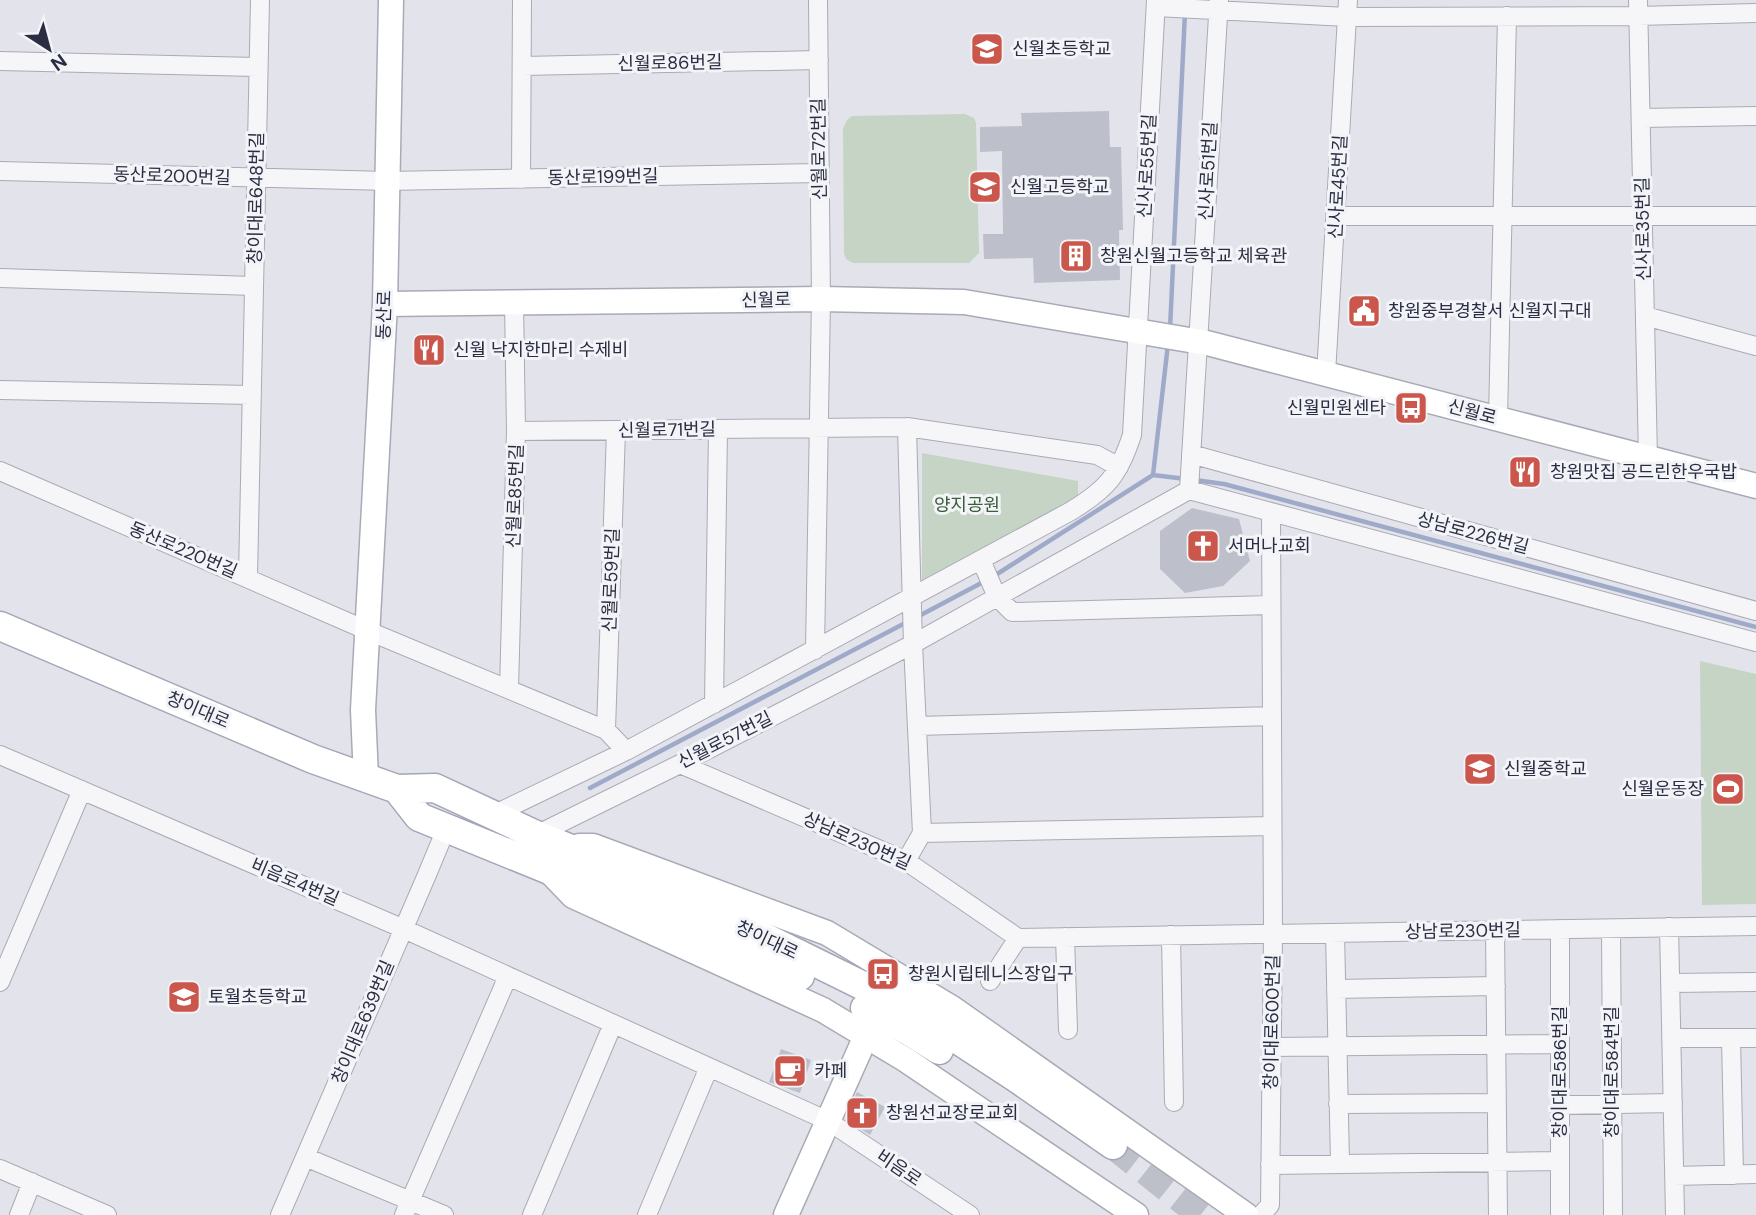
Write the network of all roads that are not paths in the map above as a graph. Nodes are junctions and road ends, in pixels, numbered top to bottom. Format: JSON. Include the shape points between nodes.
{"nodes":[{"id":1,"x":260,"y":0,"type":"edge"},
{"id":2,"x":391,"y":0,"type":"edge"},
{"id":3,"x":522,"y":0,"type":"edge"},
{"id":4,"x":818,"y":0,"type":"edge"},
{"id":5,"x":1158,"y":5,"type":"edge"},
{"id":6,"x":1215,"y":7,"type":"edge"},
{"id":7,"x":1348,"y":8,"type":"edge"},
{"id":8,"x":1478,"y":8,"type":"edge"},
{"id":9,"x":1638,"y":8,"type":"edge"},
{"id":10,"x":1756,"y":13,"type":"edge"},
{"id":11,"x":1507,"y":16,"type":"junction"},
{"id":12,"x":818,"y":60,"type":"junction"},
{"id":13,"x":0,"y":61,"type":"edge"},
{"id":14,"x":522,"y":66,"type":"junction"},
{"id":15,"x":258,"y":67,"type":"junction"},
{"id":16,"x":1756,"y":116,"type":"edge"},
{"id":17,"x":1642,"y":118,"type":"junction"},
{"id":18,"x":0,"y":171,"type":"edge"},
{"id":19,"x":820,"y":173,"type":"junction"},
{"id":20,"x":256,"y":178,"type":"junction"},
{"id":21,"x":521,"y":179,"type":"junction"},
{"id":22,"x":387,"y":181,"type":"junction"},
{"id":23,"x":1336,"y":216,"type":"junction"},
{"id":24,"x":1501,"y":216,"type":"junction"},
{"id":25,"x":1643,"y":216,"type":"junction"},
{"id":26,"x":1756,"y":216,"type":"edge"},
{"id":27,"x":0,"y":278,"type":"edge"},
{"id":28,"x":254,"y":286,"type":"junction"},
{"id":29,"x":821,"y":299,"type":"junction"},
{"id":30,"x":513,"y":302,"type":"junction"},
{"id":31,"x":385,"y":304,"type":"junction"},
{"id":32,"x":1645,"y":316,"type":"junction"},
{"id":33,"x":1141,"y":332,"type":"junction"},
{"id":34,"x":1193,"y":340,"type":"junction"},
{"id":35,"x":1756,"y":346,"type":"edge"},
{"id":36,"x":1326,"y":374,"type":"junction"},
{"id":37,"x":0,"y":390,"type":"edge"},
{"id":38,"x":252,"y":395,"type":"junction"},
{"id":39,"x":1497,"y":419,"type":"junction"},
{"id":40,"x":906,"y":427,"type":"junction"},
{"id":41,"x":819,"y":428,"type":"junction"},
{"id":42,"x":719,"y":429,"type":"junction"},
{"id":43,"x":616,"y":430,"type":"junction"},
{"id":44,"x":516,"y":431,"type":"junction"},
{"id":45,"x":1648,"y":458,"type":"junction"},
{"id":46,"x":1190,"y":462,"type":"junction"},
{"id":47,"x":1119,"y":467,"type":"junction"},
{"id":48,"x":0,"y":471,"type":"edge"},
{"id":49,"x":1756,"y":486,"type":"edge"},
{"id":50,"x":1189,"y":490,"type":"junction"},
{"id":51,"x":1271,"y":512,"type":"junction"},
{"id":52,"x":982,"y":563,"type":"junction"},
{"id":53,"x":248,"y":578,"type":"junction"},
{"id":54,"x":995,"y":593,"type":"junction"},
{"id":55,"x":912,"y":602,"type":"junction"},
{"id":56,"x":1271,"y":605,"type":"junction"},
{"id":57,"x":1756,"y":611,"type":"edge"},
{"id":58,"x":0,"y":626,"type":"edge"},
{"id":59,"x":366,"y":629,"type":"junction"},
{"id":60,"x":913,"y":637,"type":"junction"},
{"id":61,"x":1756,"y":642,"type":"edge"},
{"id":62,"x":814,"y":650,"type":"junction"},
{"id":63,"x":509,"y":689,"type":"junction"},
{"id":64,"x":714,"y":704,"type":"junction"},
{"id":65,"x":1272,"y":716,"type":"junction"},
{"id":66,"x":917,"y":726,"type":"junction"},
{"id":67,"x":606,"y":730,"type":"junction"},
{"id":68,"x":626,"y":751,"type":"junction"},
{"id":69,"x":0,"y":755,"type":"edge"},
{"id":70,"x":680,"y":764,"type":"junction"},
{"id":71,"x":366,"y":778,"type":"junction"},
{"id":72,"x":397,"y":789,"type":"junction"},
{"id":73,"x":82,"y":790,"type":"junction"},
{"id":74,"x":493,"y":815,"type":"junction"},
{"id":75,"x":1272,"y":826,"type":"junction"},
{"id":76,"x":446,"y":829,"type":"junction"},
{"id":77,"x":922,"y":833,"type":"junction"},
{"id":78,"x":536,"y":835,"type":"junction"},
{"id":79,"x":566,"y":847,"type":"junction"},
{"id":80,"x":906,"y":861,"type":"junction"},
{"id":81,"x":548,"y":870,"type":"junction"},
{"id":82,"x":1756,"y":926,"type":"edge"},
{"id":83,"x":1669,"y":928,"type":"junction"},
{"id":84,"x":404,"y":929,"type":"junction"},
{"id":85,"x":1560,"y":929,"type":"junction"},
{"id":86,"x":1611,"y":929,"type":"junction"},
{"id":87,"x":1495,"y":930,"type":"junction"},
{"id":88,"x":1335,"y":933,"type":"junction"},
{"id":89,"x":1273,"y":934,"type":"junction"},
{"id":90,"x":1171,"y":935,"type":"junction"},
{"id":91,"x":1065,"y":937,"type":"junction"},
{"id":92,"x":1018,"y":938,"type":"junction"},
{"id":93,"x":508,"y":976,"type":"junction"},
{"id":94,"x":990,"y":981,"type":"dead end"},
{"id":95,"x":0,"y":982,"type":"edge"},
{"id":96,"x":1756,"y":982,"type":"edge"},
{"id":97,"x":1670,"y":983,"type":"junction"},
{"id":98,"x":1496,"y":986,"type":"junction"},
{"id":99,"x":1336,"y":989,"type":"junction"},
{"id":100,"x":613,"y":1024,"type":"junction"},
{"id":101,"x":1068,"y":1030,"type":"dead end"},
{"id":102,"x":866,"y":1036,"type":"junction"},
{"id":103,"x":1671,"y":1038,"type":"junction"},
{"id":104,"x":1731,"y":1038,"type":"junction"},
{"id":105,"x":1756,"y":1038,"type":"edge"},
{"id":106,"x":1496,"y":1044,"type":"junction"},
{"id":107,"x":1560,"y":1044,"type":"junction"},
{"id":108,"x":1272,"y":1046,"type":"junction"},
{"id":109,"x":1337,"y":1046,"type":"junction"},
{"id":110,"x":709,"y":1067,"type":"junction"},
{"id":111,"x":1174,"y":1102,"type":"dead end"},
{"id":112,"x":1497,"y":1103,"type":"junction"},
{"id":113,"x":1673,"y":1103,"type":"junction"},
{"id":114,"x":1338,"y":1104,"type":"junction"},
{"id":115,"x":1612,"y":1104,"type":"junction"},
{"id":116,"x":1560,"y":1105,"type":"junction"},
{"id":117,"x":828,"y":1121,"type":"junction"},
{"id":118,"x":305,"y":1157,"type":"junction"},
{"id":119,"x":1498,"y":1161,"type":"junction"},
{"id":120,"x":1560,"y":1161,"type":"junction"},
{"id":121,"x":1340,"y":1163,"type":"junction"},
{"id":122,"x":1270,"y":1165,"type":"junction"},
{"id":123,"x":0,"y":1169,"type":"edge"},
{"id":124,"x":1756,"y":1174,"type":"edge"},
{"id":125,"x":1734,"y":1175,"type":"junction"},
{"id":126,"x":1674,"y":1176,"type":"junction"},
{"id":127,"x":32,"y":1182,"type":"junction"},
{"id":128,"x":407,"y":1208,"type":"edge"},
{"id":129,"x":19,"y":1215,"type":"edge"},
{"id":130,"x":107,"y":1215,"type":"edge"},
{"id":131,"x":280,"y":1215,"type":"edge"},
{"id":132,"x":444,"y":1215,"type":"edge"},
{"id":133,"x":532,"y":1215,"type":"edge"},
{"id":134,"x":647,"y":1215,"type":"edge"},
{"id":135,"x":786,"y":1215,"type":"edge"},
{"id":136,"x":970,"y":1215,"type":"edge"},
{"id":137,"x":1136,"y":1215,"type":"edge"},
{"id":138,"x":1246,"y":1215,"type":"edge"},
{"id":139,"x":1261,"y":1215,"type":"edge"},
{"id":140,"x":1498,"y":1215,"type":"edge"},
{"id":141,"x":1560,"y":1215,"type":"edge"},
{"id":142,"x":1613,"y":1215,"type":"edge"},
{"id":143,"x":1675,"y":1215,"type":"edge"}],
"edges":[{"from":1,"to":15,"type":"street","name":"창이대로648번길"},
{"from":2,"to":22,"type":"street","name":"동산로"},
{"from":3,"to":14,"type":"street"},
{"from":4,"to":12,"type":"street","name":"신월로72번길"},
{"from":5,"to":6,"type":"street"},
{"from":5,"to":33,"type":"street","name":"신사로55번길"},
{"from":6,"to":7,"type":"street"},
{"from":6,"to":34,"type":"street","name":"신사로51번길"},
{"from":7,"to":8,"type":"street"},
{"from":7,"to":23,"type":"street","name":"신사로45번길"},
{"from":8,"to":11,"type":"street"},
{"from":9,"to":10,"type":"street"},
{"from":9,"to":11,"type":"street"},
{"from":9,"to":17,"type":"street","name":"신사로35번길"},
{"from":11,"to":24,"type":"street"},
{"from":12,"to":14,"type":"street","name":"신월로86번길"},
{"from":12,"to":19,"type":"street","name":"신월로72번길"},
{"from":13,"to":15,"type":"street"},
{"from":14,"to":21,"type":"street"},
{"from":15,"to":20,"type":"street","name":"창이대로648번길"},
{"from":16,"to":17,"type":"street"},
{"from":17,"to":25,"type":"street","name":"신사로35번길"},
{"from":18,"to":20,"type":"street","name":"동산로200번길"},
{"from":19,"to":21,"type":"street","name":"동산로199번길"},
{"from":19,"to":29,"type":"street","name":"신월로72번길"},
{"from":20,"to":22,"type":"street","name":"동산로200번길"},
{"from":20,"to":28,"type":"street","name":"창이대로648번길"},
{"from":21,"to":22,"type":"street","name":"동산로199번길"},
{"from":22,"to":31,"type":"street","name":"동산로"},
{"from":23,"to":24,"type":"street"},
{"from":23,"to":36,"type":"street","name":"신사로45번길"},
{"from":24,"to":25,"type":"street"},
{"from":24,"to":39,"type":"street"},
{"from":25,"to":26,"type":"street"},
{"from":25,"to":32,"type":"street","name":"신사로35번길"},
{"from":27,"to":28,"type":"street"},
{"from":28,"to":38,"type":"street","name":"창이대로648번길"},
{"from":29,"to":30,"type":"street","name":"신월로"},
{"from":29,"to":33,"type":"street","name":"신월로","via":[[964,302]]},
{"from":29,"to":41,"type":"street"},
{"from":30,"to":31,"type":"street","name":"신월로"},
{"from":30,"to":44,"type":"street","name":"신월로85번길"},
{"from":31,"to":59,"type":"street","name":"동산로"},
{"from":32,"to":35,"type":"street"},
{"from":32,"to":45,"type":"street","name":"신사로35번길"},
{"from":33,"to":34,"type":"street","name":"신월로"},
{"from":33,"to":47,"type":"street","via":[[1132,435]]},
{"from":34,"to":36,"type":"street","name":"신월로"},
{"from":34,"to":46,"type":"street"},
{"from":36,"to":39,"type":"street","name":"신월로"},
{"from":37,"to":38,"type":"street"},
{"from":38,"to":53,"type":"street","name":"창이대로648번길"},
{"from":39,"to":45,"type":"street","name":"신월로"},
{"from":40,"to":41,"type":"street"},
{"from":40,"to":47,"type":"street","via":[[1097,455]]},
{"from":40,"to":55,"type":"street"},
{"from":41,"to":42,"type":"street","name":"신월로71번길"},
{"from":41,"to":62,"type":"street"},
{"from":42,"to":43,"type":"street","name":"신월로71번길"},
{"from":42,"to":64,"type":"street"},
{"from":43,"to":44,"type":"street","name":"신월로71번길"},
{"from":43,"to":67,"type":"street","name":"신월로59번길"},
{"from":44,"to":63,"type":"street","name":"신월로85번길"},
{"from":45,"to":49,"type":"street","name":"신월로"},
{"from":46,"to":50,"type":"street"},
{"from":46,"to":57,"type":"street","name":"상남로226번길"},
{"from":47,"to":52,"type":"street","via":[[1094,497]]},
{"from":48,"to":53,"type":"street","name":"동산로220번길"},
{"from":50,"to":51,"type":"street"},
{"from":50,"to":54,"type":"street","name":"신월로57번길"},
{"from":51,"to":56,"type":"street","name":"창이대로600번길"},
{"from":51,"to":61,"type":"street"},
{"from":52,"to":54,"type":"street"},
{"from":52,"to":55,"type":"street"},
{"from":53,"to":59,"type":"street","name":"동산로220번길"},
{"from":54,"to":56,"type":"street","via":[[1012,612]]},
{"from":54,"to":60,"type":"street","name":"신월로57번길"},
{"from":55,"to":60,"type":"street"},
{"from":55,"to":62,"type":"street"},
{"from":56,"to":65,"type":"street","name":"창이대로600번길"},
{"from":58,"to":71,"type":"main road","name":"창이대로"},
{"from":59,"to":63,"type":"street"},
{"from":59,"to":71,"type":"street","name":"동산로"},
{"from":60,"to":66,"type":"street"},
{"from":60,"to":70,"type":"street","name":"신월로57번길"},
{"from":62,"to":64,"type":"street"},
{"from":63,"to":67,"type":"street"},
{"from":64,"to":68,"type":"street"},
{"from":65,"to":66,"type":"street"},
{"from":65,"to":75,"type":"street","name":"창이대로600번길"},
{"from":66,"to":77,"type":"street"},
{"from":67,"to":68,"type":"street"},
{"from":68,"to":74,"type":"street"},
{"from":69,"to":73,"type":"street","name":"비음로4번길"},
{"from":70,"to":78,"type":"street","name":"신월로57번길"},
{"from":70,"to":80,"type":"street","name":"상남로230번길"},
{"from":71,"to":72,"type":"main road","name":"창이대로"},
{"from":72,"to":74,"type":"main road","name":"창이대로","via":[[435,788]]},
{"from":72,"to":76,"type":"main road","name":"창이대로","via":[[419,817]]},
{"from":73,"to":84,"type":"street","name":"비음로4번길"},
{"from":73,"to":95,"type":"street"},
{"from":74,"to":78,"type":"main road","name":"창이대로"},
{"from":75,"to":77,"type":"street"},
{"from":75,"to":89,"type":"street","name":"창이대로600번길"},
{"from":76,"to":81,"type":"main road","name":"창이대로"},
{"from":76,"to":84,"type":"street","name":"창이대로639번길"},
{"from":77,"to":80,"type":"street"},
{"from":78,"to":79,"type":"main road","name":"창이대로"},
{"from":79,"to":81,"type":"main road","name":"창이대로","via":[[760,935],[914,1012],[1015,1077],[1107,1150],[831,990]]},
{"from":79,"to":138,"type":"street","via":[[593,846],[827,933],[952,1008]]},
{"from":80,"to":92,"type":"street","name":"상남로230번길"},
{"from":81,"to":102,"type":"street","via":[[573,896],[823,1010]]},
{"from":82,"to":83,"type":"street","name":"상남로230번길"},
{"from":83,"to":86,"type":"street","name":"상남로230번길"},
{"from":83,"to":97,"type":"street"},
{"from":84,"to":93,"type":"street","name":"비음로4번길"},
{"from":84,"to":118,"type":"street","name":"창이대로639번길"},
{"from":85,"to":86,"type":"street","name":"상남로230번길"},
{"from":85,"to":87,"type":"street","name":"상남로230번길"},
{"from":85,"to":107,"type":"street","name":"창이대로586번길"},
{"from":86,"to":115,"type":"street","name":"창이대로584번길"},
{"from":87,"to":88,"type":"street","name":"상남로230번길"},
{"from":87,"to":98,"type":"street"},
{"from":88,"to":89,"type":"street","name":"상남로230번길"},
{"from":88,"to":99,"type":"street"},
{"from":89,"to":90,"type":"street","name":"상남로230번길"},
{"from":89,"to":108,"type":"street","name":"창이대로600번길"},
{"from":90,"to":91,"type":"street","name":"상남로230번길"},
{"from":90,"to":111,"type":"street"},
{"from":91,"to":92,"type":"street","name":"상남로230번길"},
{"from":91,"to":101,"type":"street"},
{"from":92,"to":94,"type":"street"},
{"from":93,"to":100,"type":"street","name":"비음로4번길"},
{"from":93,"to":128,"type":"street"},
{"from":96,"to":97,"type":"street"},
{"from":97,"to":103,"type":"street"},
{"from":98,"to":99,"type":"street"},
{"from":98,"to":106,"type":"street"},
{"from":99,"to":109,"type":"street"},
{"from":100,"to":110,"type":"street","name":"비음로4번길"},
{"from":100,"to":133,"type":"street"},
{"from":102,"to":117,"type":"street"},
{"from":102,"to":137,"type":"street"},
{"from":103,"to":104,"type":"street"},
{"from":103,"to":113,"type":"street"},
{"from":104,"to":105,"type":"street"},
{"from":104,"to":125,"type":"street"},
{"from":106,"to":107,"type":"street"},
{"from":106,"to":109,"type":"street"},
{"from":106,"to":112,"type":"street"},
{"from":107,"to":116,"type":"street","name":"창이대로586번길"},
{"from":108,"to":109,"type":"street"},
{"from":108,"to":122,"type":"street","name":"창이대로600번길"},
{"from":109,"to":114,"type":"street"},
{"from":110,"to":117,"type":"street","name":"비음로4번길"},
{"from":110,"to":134,"type":"street"},
{"from":112,"to":114,"type":"street"},
{"from":112,"to":119,"type":"street"},
{"from":113,"to":115,"type":"street"},
{"from":113,"to":126,"type":"street"},
{"from":114,"to":121,"type":"street"},
{"from":115,"to":116,"type":"street"},
{"from":115,"to":142,"type":"street","name":"창이대로584번길"},
{"from":116,"to":120,"type":"street","name":"창이대로586번길"},
{"from":117,"to":135,"type":"street"},
{"from":117,"to":136,"type":"street","name":"비음로"},
{"from":118,"to":128,"type":"street"},
{"from":118,"to":131,"type":"street","name":"창이대로639번길"},
{"from":119,"to":120,"type":"street"},
{"from":119,"to":121,"type":"street"},
{"from":119,"to":140,"type":"street"},
{"from":120,"to":141,"type":"street","name":"창이대로586번길"},
{"from":121,"to":122,"type":"street"},
{"from":122,"to":139,"type":"street","name":"창이대로600번길","via":[[1270,1205]]},
{"from":123,"to":127,"type":"street"},
{"from":124,"to":125,"type":"street"},
{"from":125,"to":126,"type":"street"},
{"from":126,"to":143,"type":"street"},
{"from":127,"to":129,"type":"street"},
{"from":127,"to":130,"type":"street"},
{"from":128,"to":132,"type":"street"}]}
